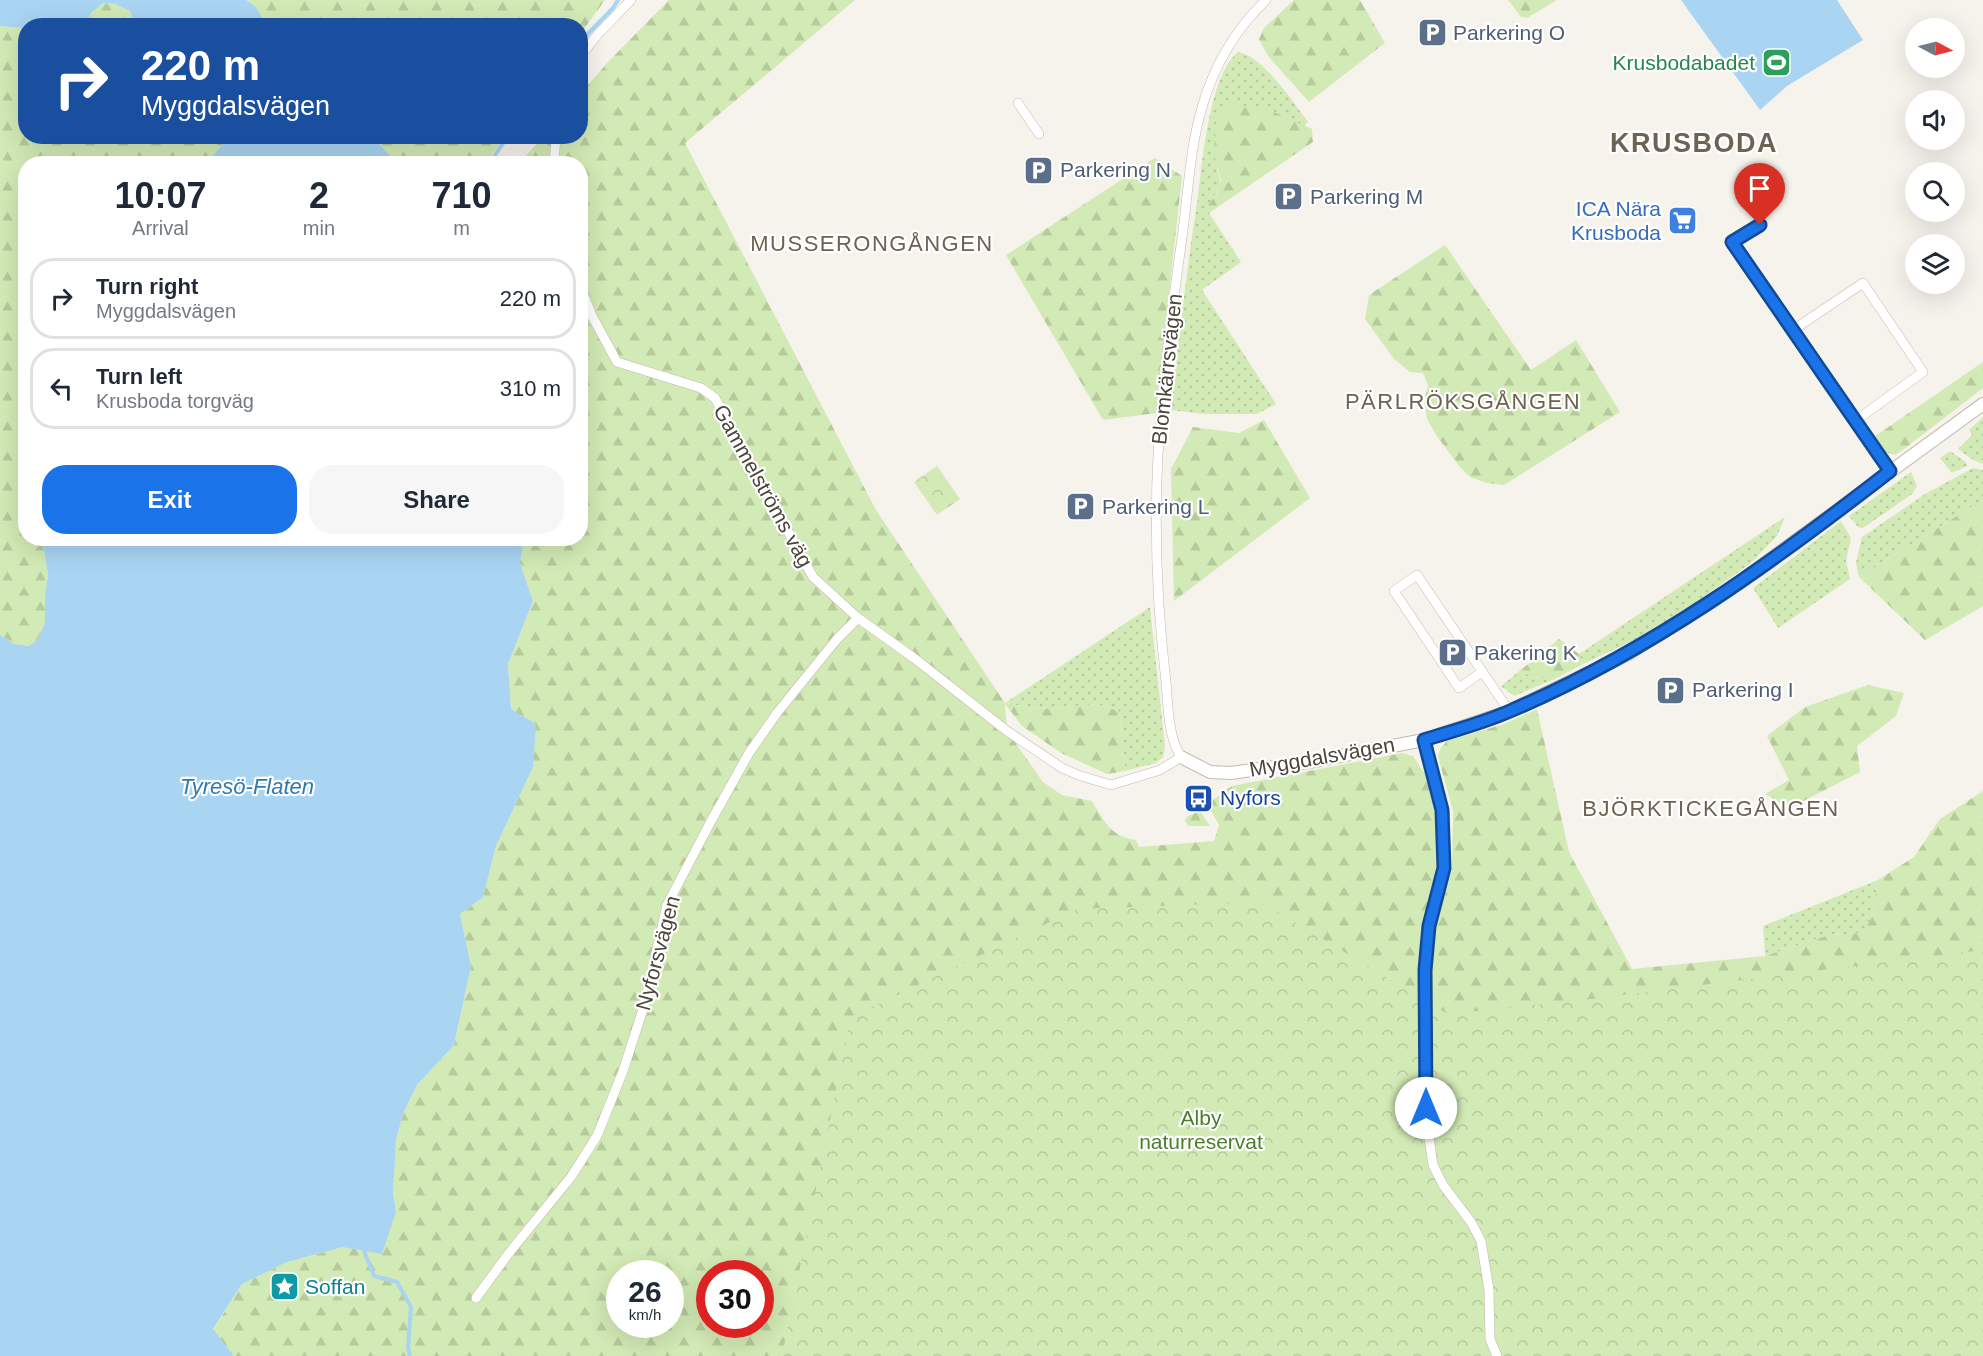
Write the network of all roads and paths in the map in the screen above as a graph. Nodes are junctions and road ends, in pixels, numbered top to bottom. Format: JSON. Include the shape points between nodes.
{"nodes":[{"id":1,"x":631,"y":0,"type":"edge"},
{"id":2,"x":1266,"y":0,"type":"edge"},
{"id":3,"x":588,"y":47,"type":"edge"},
{"id":4,"x":1018,"y":103,"type":"dead end"},
{"id":5,"x":1040,"y":134,"type":"dead end"},
{"id":6,"x":1760,"y":225,"type":"dead end"},
{"id":7,"x":588,"y":306,"type":"edge"},
{"id":8,"x":1793,"y":330,"type":"junction"},
{"id":9,"x":1983,"y":404,"type":"edge"},
{"id":10,"x":1855,"y":421,"type":"junction"},
{"id":11,"x":1890,"y":471,"type":"junction"},
{"id":12,"x":858,"y":618,"type":"junction"},
{"id":13,"x":1482,"y":672,"type":"junction"},
{"id":14,"x":1509,"y":711,"type":"junction"},
{"id":15,"x":1424,"y":740,"type":"junction"},
{"id":16,"x":1181,"y":757,"type":"junction"},
{"id":17,"x":476,"y":1298,"type":"dead end"},
{"id":18,"x":1497,"y":1356,"type":"edge"}],
"edges":[{"from":1,"to":3,"type":"street"},
{"from":2,"to":16,"type":"street","name":"Blomkärrsvägen","via":[[1225,51],[1202,106],[1161,414],[1156,553],[1159,618],[1173,738]]},
{"from":4,"to":5,"type":"street"},
{"from":6,"to":8,"type":"street","via":[[1732,242]]},
{"from":7,"to":12,"type":"street","name":"Gammelströms väg","via":[[617,362],[701,388],[715,398],[813,577]]},
{"from":8,"to":10,"type":"street"},
{"from":8,"to":10,"type":"street","via":[[1863,283],[1923,372]]},
{"from":9,"to":11,"type":"street","name":"Myggdalsvägen"},
{"from":10,"to":11,"type":"street"},
{"from":11,"to":14,"type":"street","name":"Myggdalsvägen","via":[[1718,597],[1628,654]]},
{"from":12,"to":16,"type":"street","name":"Gammelströms väg","via":[[1007,731],[1078,775],[1111,785],[1160,770]]},
{"from":12,"to":17,"type":"street","name":"Nyforsvägen","via":[[777,713],[749,753],[667,905],[645,1003],[597,1136],[571,1177]]},
{"from":13,"to":13,"type":"street","via":[[1459,688],[1394,591],[1417,575]]},
{"from":13,"to":14,"type":"street"},
{"from":14,"to":15,"type":"street","name":"Myggdalsvägen"},
{"from":15,"to":16,"type":"street","name":"Myggdalsvägen","via":[[1231,772],[1210,772]]},
{"from":15,"to":18,"type":"street","via":[[1442,810],[1444,868],[1429,926],[1425,970],[1426,1118],[1433,1165],[1481,1241],[1489,1290],[1491,1340]]}]}
